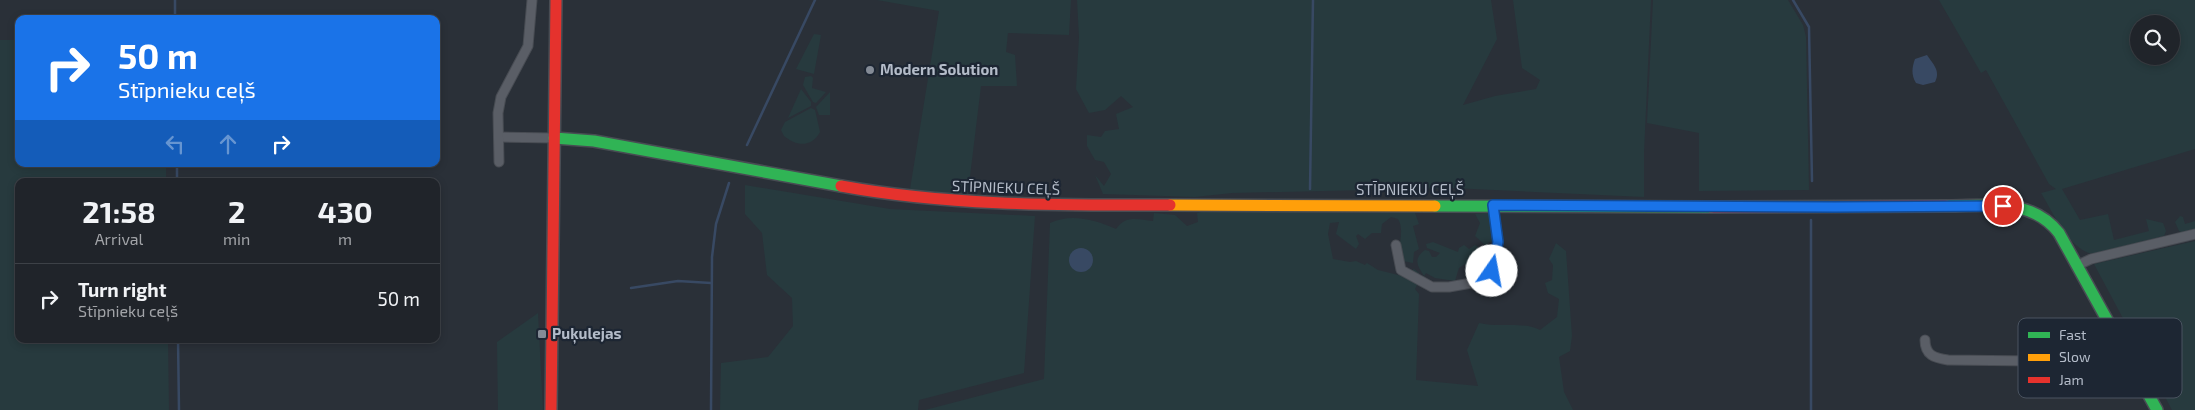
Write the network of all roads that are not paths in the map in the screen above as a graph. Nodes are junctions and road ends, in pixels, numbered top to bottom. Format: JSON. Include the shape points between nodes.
{"nodes":[{"id":1,"x":532,"y":0,"type":"edge"},
{"id":2,"x":556,"y":0,"type":"edge"},
{"id":3,"x":499,"y":137,"type":"junction"},
{"id":4,"x":554,"y":138,"type":"junction"},
{"id":5,"x":499,"y":162,"type":"dead end"},
{"id":6,"x":1493,"y":205,"type":"junction"},
{"id":7,"x":2195,"y":234,"type":"edge"},
{"id":8,"x":1396,"y":245,"type":"dead end"},
{"id":9,"x":2078,"y":265,"type":"junction"},
{"id":10,"x":2107,"y":318,"type":"edge"},
{"id":11,"x":1925,"y":340,"type":"dead end"},
{"id":12,"x":2018,"y":361,"type":"edge"},
{"id":13,"x":2150,"y":398,"type":"edge"},
{"id":14,"x":551,"y":410,"type":"edge"},
{"id":15,"x":2156,"y":410,"type":"edge"}],
"edges":[{"from":1,"to":3,"type":"street","via":[[528,46],[501,98]]},
{"from":2,"to":4,"type":"main road"},
{"from":3,"to":4,"type":"street"},
{"from":3,"to":5,"type":"street"},
{"from":4,"to":6,"type":"main road","name":"STĪPNIEKU CEĻŠ","via":[[594,141],[844,188],[936,200],[1040,205]]},
{"from":4,"to":14,"type":"main road"},
{"from":6,"to":8,"type":"street","via":[[1498,242],[1492,271],[1477,282],[1432,287],[1401,270]]},
{"from":6,"to":9,"type":"main road","name":"STĪPNIEKU CEĻŠ","via":[[2024,207],[2040,213],[2052,223]]},
{"from":7,"to":9,"type":"street"},
{"from":9,"to":10,"type":"main road","name":"STĪPNIEKU CEĻŠ"},
{"from":11,"to":12,"type":"street","via":[[1930,355],[1948,360]]},
{"from":13,"to":15,"type":"main road","name":"STĪPNIEKU CEĻŠ"}]}
